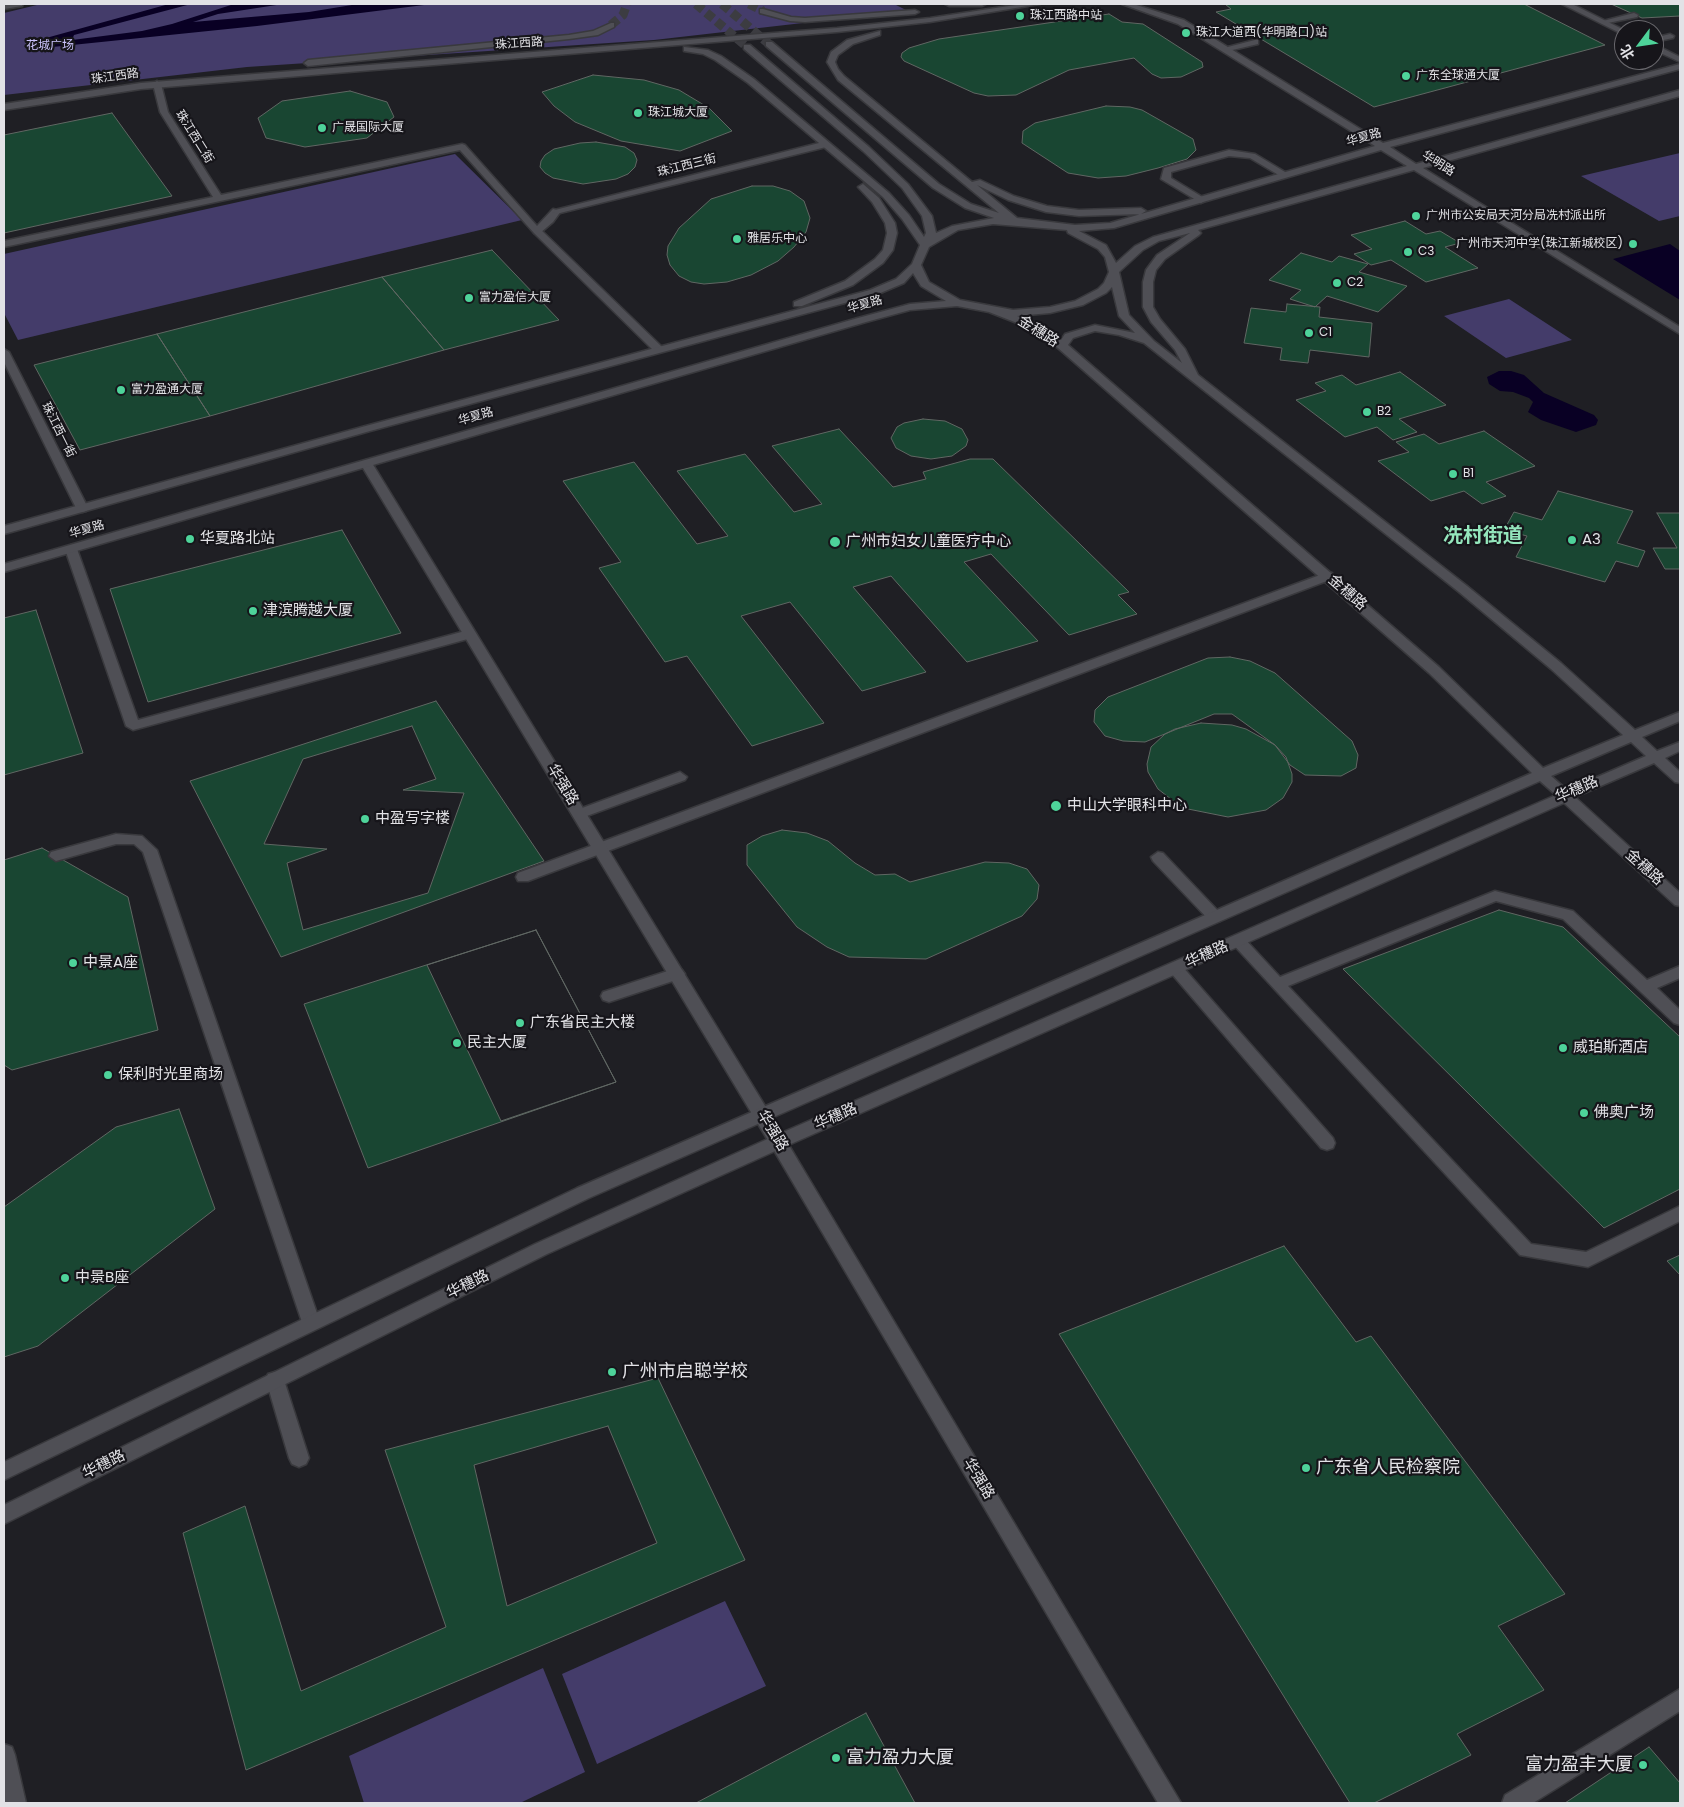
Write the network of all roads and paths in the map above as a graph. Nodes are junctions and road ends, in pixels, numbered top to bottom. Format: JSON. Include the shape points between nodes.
{"nodes":[{"id":1,"x":18,"y":4,"type":"edge"},
{"id":2,"x":949,"y":4,"type":"edge"},
{"id":3,"x":1016,"y":4,"type":"edge"},
{"id":4,"x":1036,"y":4,"type":"edge"},
{"id":5,"x":1126,"y":4,"type":"edge"},
{"id":6,"x":1566,"y":4,"type":"edge"},
{"id":7,"x":1168,"y":5,"type":"edge"},
{"id":8,"x":4,"y":7,"type":"edge"},
{"id":9,"x":982,"y":8,"type":"edge"},
{"id":10,"x":763,"y":11,"type":"tunnel mouth"},
{"id":11,"x":1634,"y":15,"type":"dead end"},
{"id":12,"x":1181,"y":22,"type":"junction"},
{"id":13,"x":1603,"y":22,"type":"junction"},
{"id":14,"x":611,"y":25,"type":"tunnel mouth"},
{"id":15,"x":1614,"y":28,"type":"edge"},
{"id":16,"x":1670,"y":36,"type":"dead end"},
{"id":17,"x":1664,"y":38,"type":"edge"},
{"id":18,"x":1255,"y":42,"type":"dead end"},
{"id":19,"x":769,"y":44,"type":"tunnel mouth"},
{"id":20,"x":747,"y":47,"type":"tunnel mouth"},
{"id":21,"x":634,"y":48,"type":"junction"},
{"id":22,"x":1224,"y":49,"type":"junction"},
{"id":23,"x":1664,"y":52,"type":"edge"},
{"id":24,"x":1680,"y":60,"type":"edge"},
{"id":25,"x":1680,"y":66,"type":"edge"},
{"id":26,"x":157,"y":84,"type":"junction"},
{"id":27,"x":141,"y":86,"type":"junction"},
{"id":28,"x":1680,"y":93,"type":"edge"},
{"id":29,"x":4,"y":107,"type":"edge"},
{"id":30,"x":812,"y":134,"type":"junction"},
{"id":31,"x":823,"y":145,"type":"junction"},
{"id":32,"x":1384,"y":146,"type":"junction"},
{"id":33,"x":945,"y":163,"type":"junction"},
{"id":34,"x":1417,"y":166,"type":"junction"},
{"id":35,"x":1285,"y":175,"type":"junction"},
{"id":36,"x":219,"y":199,"type":"junction"},
{"id":37,"x":1201,"y":200,"type":"junction"},
{"id":38,"x":1187,"y":204,"type":"junction"},
{"id":39,"x":556,"y":211,"type":"junction"},
{"id":40,"x":525,"y":218,"type":"junction"},
{"id":41,"x":1014,"y":221,"type":"junction"},
{"id":42,"x":1218,"y":221,"type":"junction"},
{"id":43,"x":1055,"y":226,"type":"junction"},
{"id":44,"x":537,"y":230,"type":"junction"},
{"id":45,"x":4,"y":244,"type":"edge"},
{"id":46,"x":925,"y":245,"type":"junction"},
{"id":47,"x":916,"y":265,"type":"junction"},
{"id":48,"x":1114,"y":271,"type":"junction"},
{"id":49,"x":957,"y":303,"type":"junction"},
{"id":50,"x":994,"y":311,"type":"junction"},
{"id":51,"x":844,"y":313,"type":"junction"},
{"id":52,"x":1680,"y":330,"type":"edge"},
{"id":53,"x":692,"y":340,"type":"junction"},
{"id":54,"x":1150,"y":343,"type":"junction"},
{"id":55,"x":1062,"y":346,"type":"junction"},
{"id":56,"x":658,"y":349,"type":"junction"},
{"id":57,"x":4,"y":352,"type":"edge"},
{"id":58,"x":1196,"y":380,"type":"junction"},
{"id":59,"x":366,"y":463,"type":"junction"},
{"id":60,"x":82,"y":508,"type":"junction"},
{"id":61,"x":4,"y":530,"type":"edge"},
{"id":62,"x":71,"y":549,"type":"junction"},
{"id":63,"x":4,"y":568,"type":"edge"},
{"id":64,"x":1328,"y":576,"type":"junction"},
{"id":65,"x":470,"y":634,"type":"junction"},
{"id":66,"x":1680,"y":716,"type":"edge"},
{"id":67,"x":1632,"y":737,"type":"junction"},
{"id":68,"x":1680,"y":746,"type":"edge"},
{"id":69,"x":1655,"y":757,"type":"junction"},
{"id":70,"x":1541,"y":774,"type":"junction"},
{"id":71,"x":680,"y":777,"type":"dead end"},
{"id":72,"x":1680,"y":779,"type":"edge"},
{"id":73,"x":1564,"y":796,"type":"junction"},
{"id":74,"x":579,"y":814,"type":"junction"},
{"id":75,"x":600,"y":848,"type":"junction"},
{"id":76,"x":56,"y":856,"type":"dead end"},
{"id":77,"x":1158,"y":857,"type":"dead end"},
{"id":78,"x":522,"y":877,"type":"dead end"},
{"id":79,"x":1680,"y":901,"type":"edge"},
{"id":80,"x":1215,"y":917,"type":"junction"},
{"id":81,"x":1238,"y":941,"type":"junction"},
{"id":82,"x":1176,"y":969,"type":"junction"},
{"id":83,"x":1680,"y":972,"type":"edge"},
{"id":84,"x":677,"y":974,"type":"junction"},
{"id":85,"x":1277,"y":984,"type":"junction"},
{"id":86,"x":1646,"y":986,"type":"junction"},
{"id":87,"x":609,"y":996,"type":"dead end"},
{"id":88,"x":1680,"y":1019,"type":"edge"},
{"id":89,"x":762,"y":1115,"type":"junction"},
{"id":90,"x":778,"y":1142,"type":"junction"},
{"id":91,"x":1327,"y":1142,"type":"dead end"},
{"id":92,"x":1680,"y":1213,"type":"edge"},
{"id":93,"x":311,"y":1322,"type":"junction"},
{"id":94,"x":275,"y":1380,"type":"junction"},
{"id":95,"x":299,"y":1458,"type":"dead end"},
{"id":96,"x":4,"y":1470,"type":"edge"},
{"id":97,"x":4,"y":1515,"type":"edge"},
{"id":98,"x":1680,"y":1699,"type":"edge"},
{"id":99,"x":4,"y":1755,"type":"edge"},
{"id":100,"x":15,"y":1803,"type":"edge"},
{"id":101,"x":1170,"y":1803,"type":"edge"},
{"id":102,"x":1513,"y":1803,"type":"edge"}],
"edges":[{"from":1,"to":8,"type":"main road"},
{"from":2,"to":9,"type":"main road"},
{"from":3,"to":10,"type":"main road","via":[[805,20]]},
{"from":4,"to":9,"type":"main road","name":"珠江西路"},
{"from":5,"to":12,"type":"main road"},
{"from":6,"to":13,"type":"main road"},
{"from":7,"to":12,"type":"main road"},
{"from":9,"to":21,"type":"main road","name":"珠江西路","via":[[895,24]]},
{"from":9,"to":33,"type":"main road","via":[[859,38],[834,54],[831,62],[841,78]]},
{"from":11,"to":13,"type":"main road"},
{"from":12,"to":22,"type":"main road","name":"华明路"},
{"from":13,"to":15,"type":"main road"},
{"from":14,"to":27,"type":"main road","via":[[595,33],[569,38],[326,60]]},
{"from":16,"to":17,"type":"main road"},
{"from":18,"to":22,"type":"main road"},
{"from":19,"to":41,"type":"main road","via":[[953,199]]},
{"from":20,"to":46,"type":"main road","via":[[905,186],[927,216],[931,233]]},
{"from":21,"to":26,"type":"main road","name":"珠江西路"},
{"from":21,"to":30,"type":"main road","via":[[687,49],[718,58],[751,81]]},
{"from":22,"to":32,"type":"main road","name":"华明路"},
{"from":23,"to":24,"type":"main road"},
{"from":25,"to":32,"type":"main road","name":"华夏路"},
{"from":26,"to":27,"type":"main road","name":"珠江西路"},
{"from":26,"to":36,"type":"main road","name":"珠江西二街","via":[[164,112]]},
{"from":27,"to":29,"type":"main road","name":"珠江西路"},
{"from":28,"to":34,"type":"main road","name":"华夏路"},
{"from":30,"to":31,"type":"main road"},
{"from":30,"to":46,"type":"main road","via":[[896,206]]},
{"from":31,"to":39,"type":"main road","name":"珠江西三街"},
{"from":31,"to":53,"type":"main road","via":[[885,212],[892,232],[888,250],[864,274],[827,294]]},
{"from":32,"to":34,"type":"main road","name":"华明路"},
{"from":32,"to":35,"type":"main road","name":"华夏路"},
{"from":33,"to":38,"type":"main road","via":[[1011,198],[1054,210],[1100,213]]},
{"from":33,"to":41,"type":"main road"},
{"from":34,"to":42,"type":"main road","name":"华夏路"},
{"from":34,"to":52,"type":"main road","name":"华明路"},
{"from":35,"to":37,"type":"main road","name":"华夏路"},
{"from":35,"to":37,"type":"main road","via":[[1252,156],[1229,153],[1167,170],[1166,179]]},
{"from":36,"to":40,"type":"main road","via":[[462,147]]},
{"from":36,"to":45,"type":"main road"},
{"from":37,"to":38,"type":"main road","name":"华夏路"},
{"from":38,"to":43,"type":"main road","name":"华夏路","via":[[1111,226]]},
{"from":39,"to":40,"type":"main road","name":"珠江西三街"},
{"from":39,"to":44,"type":"main road"},
{"from":40,"to":44,"type":"main road"},
{"from":41,"to":43,"type":"main road","name":"华夏路"},
{"from":41,"to":46,"type":"main road","name":"华夏路","via":[[955,228]]},
{"from":42,"to":48,"type":"main road","name":"华夏路","via":[[1156,239],[1139,248]]},
{"from":42,"to":58,"type":"main road","via":[[1161,257],[1151,270],[1148,282],[1148,306],[1155,320],[1180,349]]},
{"from":43,"to":48,"type":"main road","name":"华夏路","via":[[1102,247],[1110,257]]},
{"from":44,"to":56,"type":"main road"},
{"from":46,"to":47,"type":"main road","name":"华夏路"},
{"from":47,"to":49,"type":"main road","name":"华夏路","via":[[926,284]]},
{"from":47,"to":51,"type":"main road","name":"华夏路","via":[[900,281]]},
{"from":48,"to":50,"type":"main road","name":"华夏路","via":[[1102,291],[1079,303],[1050,310]]},
{"from":48,"to":54,"type":"main road","via":[[1124,316]]},
{"from":49,"to":50,"type":"main road","name":"华夏路"},
{"from":49,"to":51,"type":"main road","name":"华夏路"},
{"from":50,"to":55,"type":"main road","name":"金穗路","via":[[1034,326]]},
{"from":51,"to":53,"type":"main road","name":"华夏路"},
{"from":51,"to":59,"type":"main road","name":"华夏路"},
{"from":53,"to":56,"type":"main road","name":"华夏路"},
{"from":54,"to":55,"type":"main road","via":[[1134,336],[1095,328],[1069,336]]},
{"from":54,"to":58,"type":"main road"},
{"from":55,"to":64,"type":"main road","name":"金穗路"},
{"from":56,"to":60,"type":"main road","name":"华夏路"},
{"from":57,"to":60,"type":"main road","name":"珠江西一街"},
{"from":58,"to":67,"type":"main road","via":[[1463,588],[1550,661]]},
{"from":59,"to":62,"type":"main road","name":"华夏路"},
{"from":59,"to":65,"type":"main road","name":"华强路"},
{"from":60,"to":61,"type":"main road","name":"华夏路"},
{"from":62,"to":63,"type":"main road","name":"华夏路"},
{"from":62,"to":65,"type":"main road","via":[[133,726]]},
{"from":64,"to":70,"type":"main road","name":"金穗路","via":[[1434,670]]},
{"from":64,"to":75,"type":"main road"},
{"from":65,"to":74,"type":"main road","name":"华强路"},
{"from":66,"to":67,"type":"main road","name":"华穗路"},
{"from":67,"to":69,"type":"main road"},
{"from":67,"to":70,"type":"main road","name":"华穗路"},
{"from":68,"to":69,"type":"main road","name":"华穗路"},
{"from":69,"to":72,"type":"main road"},
{"from":69,"to":73,"type":"main road","name":"华穗路"},
{"from":70,"to":73,"type":"main road","name":"金穗路"},
{"from":70,"to":80,"type":"main road","name":"华穗路"},
{"from":71,"to":74,"type":"main road"},
{"from":73,"to":79,"type":"main road","name":"金穗路"},
{"from":73,"to":81,"type":"main road","name":"华穗路"},
{"from":74,"to":75,"type":"main road","name":"华强路"},
{"from":75,"to":78,"type":"main road"},
{"from":75,"to":84,"type":"main road","name":"华强路"},
{"from":76,"to":93,"type":"main road","via":[[116,839],[138,839],[150,850]]},
{"from":77,"to":80,"type":"main road"},
{"from":80,"to":89,"type":"main road","name":"华穗路"},
{"from":81,"to":82,"type":"main road","name":"华穗路"},
{"from":81,"to":85,"type":"main road"},
{"from":82,"to":90,"type":"main road","name":"华穗路"},
{"from":82,"to":91,"type":"main road"},
{"from":83,"to":86,"type":"main road"},
{"from":84,"to":87,"type":"main road"},
{"from":84,"to":89,"type":"main road","name":"华强路"},
{"from":85,"to":86,"type":"main road","via":[[1495,896],[1568,915]]},
{"from":85,"to":92,"type":"main road","via":[[1526,1250],[1588,1260]]},
{"from":86,"to":88,"type":"main road"},
{"from":89,"to":90,"type":"main road","name":"华强路"},
{"from":89,"to":93,"type":"main road","name":"华穗路","via":[[575,1198]]},
{"from":90,"to":94,"type":"main road","name":"华穗路","via":[[541,1250]]},
{"from":90,"to":101,"type":"main road","name":"华强路"},
{"from":93,"to":96,"type":"main road","name":"华穗路"},
{"from":94,"to":95,"type":"main road"},
{"from":94,"to":97,"type":"main road","name":"华穗路"},
{"from":98,"to":102,"type":"main road"},
{"from":99,"to":100,"type":"main road"}]}
